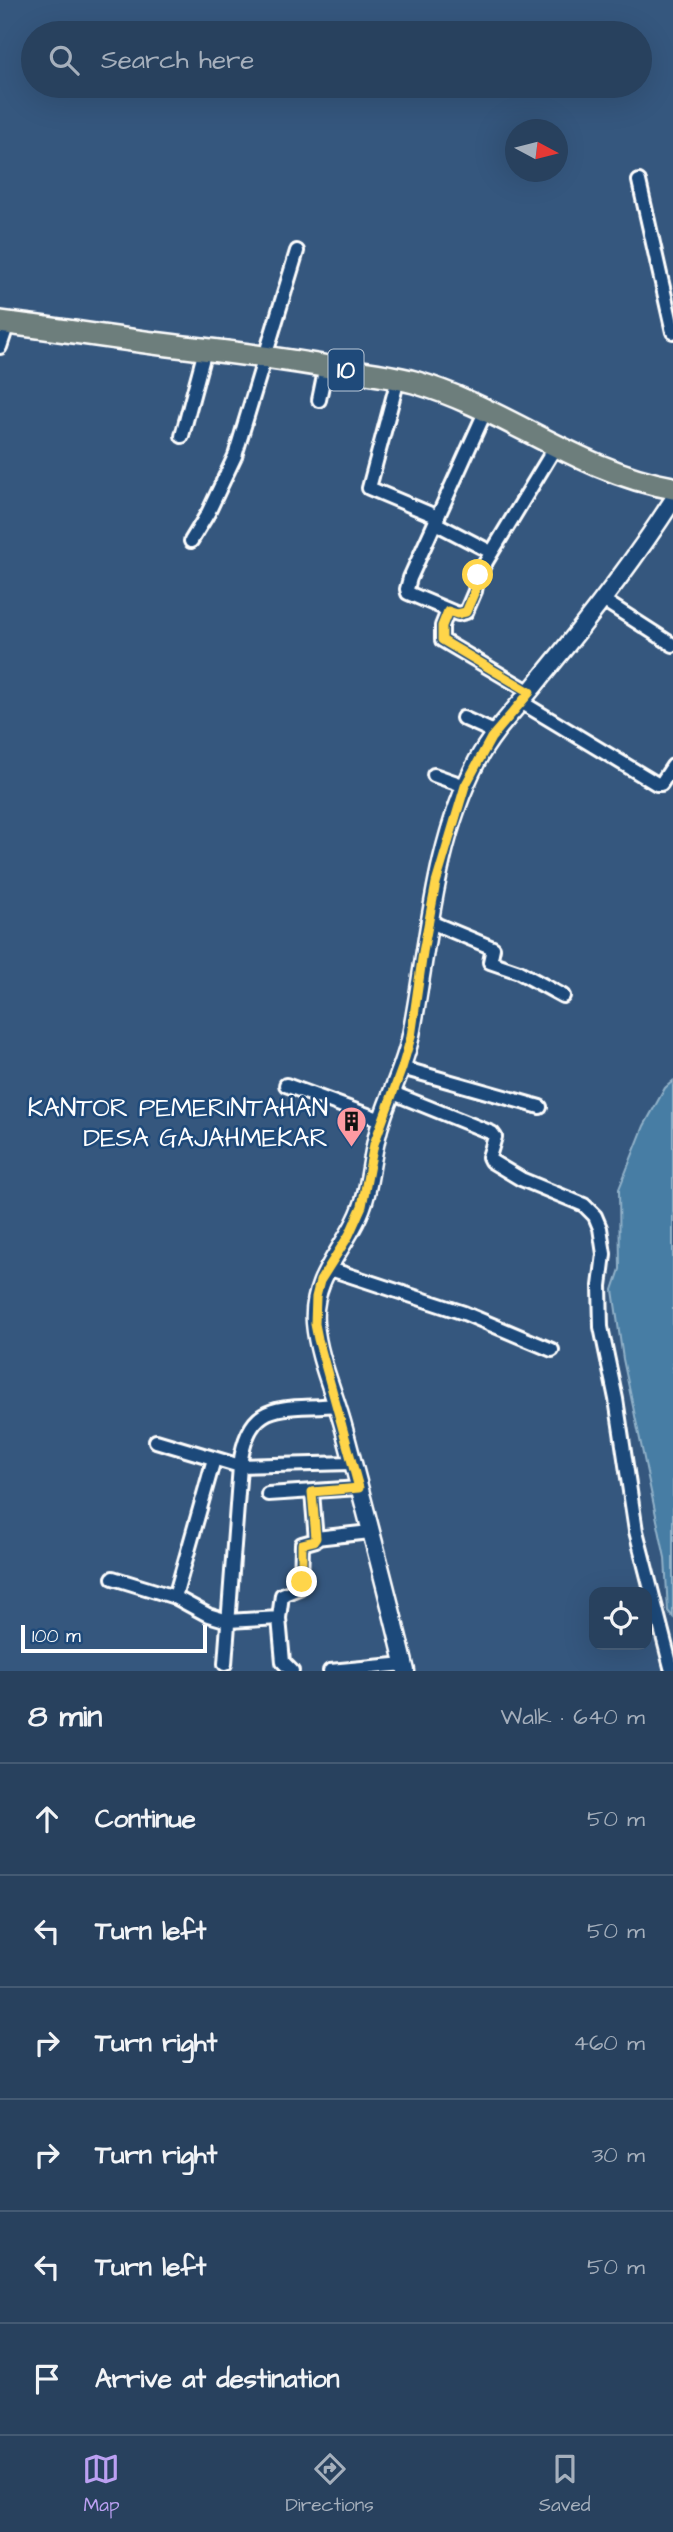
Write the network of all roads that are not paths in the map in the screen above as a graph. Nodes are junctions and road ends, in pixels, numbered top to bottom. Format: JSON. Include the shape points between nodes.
{"nodes":[{"id":1,"x":639,"y":181,"type":"dead end"},
{"id":2,"x":297,"y":251,"type":"dead end"},
{"id":3,"x":4,"y":322,"type":"edge"},
{"id":4,"x":673,"y":332,"type":"edge"},
{"id":5,"x":0,"y":347,"type":"edge"},
{"id":6,"x":205,"y":350,"type":"junction"},
{"id":7,"x":266,"y":356,"type":"junction"},
{"id":8,"x":326,"y":366,"type":"junction"},
{"id":9,"x":398,"y":379,"type":"junction"},
{"id":10,"x":319,"y":400,"type":"dead end"},
{"id":11,"x":486,"y":410,"type":"junction"},
{"id":12,"x":182,"y":436,"type":"dead end"},
{"id":13,"x":556,"y":446,"type":"junction"},
{"id":14,"x":673,"y":488,"type":"edge"},
{"id":15,"x":673,"y":500,"type":"edge"},
{"id":16,"x":437,"y":520,"type":"junction"},
{"id":17,"x":191,"y":541,"type":"dead end"},
{"id":18,"x":491,"y":552,"type":"junction"},
{"id":19,"x":603,"y":600,"type":"junction"},
{"id":20,"x":448,"y":611,"type":"junction"},
{"id":21,"x":673,"y":645,"type":"edge"},
{"id":22,"x":526,"y":697,"type":"junction"},
{"id":23,"x":463,"y":718,"type":"dead end"},
{"id":24,"x":494,"y":732,"type":"junction"},
{"id":25,"x":673,"y":766,"type":"edge"},
{"id":26,"x":433,"y":775,"type":"dead end"},
{"id":27,"x":465,"y":786,"type":"junction"},
{"id":28,"x":428,"y":921,"type":"junction"},
{"id":29,"x":563,"y":996,"type":"dead end"},
{"id":30,"x":402,"y":1068,"type":"junction"},
{"id":31,"x":286,"y":1085,"type":"dead end"},
{"id":32,"x":393,"y":1093,"type":"junction"},
{"id":33,"x":540,"y":1107,"type":"dead end"},
{"id":34,"x":381,"y":1120,"type":"junction"},
{"id":35,"x":327,"y":1268,"type":"junction"},
{"id":36,"x":552,"y":1350,"type":"dead end"},
{"id":37,"x":337,"y":1405,"type":"junction"},
{"id":38,"x":156,"y":1441,"type":"dead end"},
{"id":39,"x":214,"y":1460,"type":"junction"},
{"id":40,"x":352,"y":1463,"type":"junction"},
{"id":41,"x":240,"y":1466,"type":"junction"},
{"id":42,"x":359,"y":1488,"type":"junction"},
{"id":43,"x":312,"y":1492,"type":"junction"},
{"id":44,"x":268,"y":1494,"type":"dead end"},
{"id":45,"x":370,"y":1532,"type":"junction"},
{"id":46,"x":316,"y":1538,"type":"junction"},
{"id":47,"x":113,"y":1578,"type":"dead end"},
{"id":48,"x":174,"y":1597,"type":"junction"},
{"id":49,"x":279,"y":1618,"type":"junction"},
{"id":50,"x":228,"y":1621,"type":"junction"},
{"id":51,"x":225,"y":1664,"type":"dead end"},
{"id":52,"x":405,"y":1667,"type":"edge"},
{"id":53,"x":292,"y":1671,"type":"edge"},
{"id":54,"x":330,"y":1671,"type":"edge"},
{"id":55,"x":672,"y":1671,"type":"edge"}],
"edges":[{"from":1,"to":4,"type":"street"},
{"from":2,"to":7,"type":"street"},
{"from":3,"to":5,"type":"street"},
{"from":3,"to":6,"type":"highway","number":"10"},
{"from":6,"to":7,"type":"highway","number":"10"},
{"from":6,"to":12,"type":"street"},
{"from":7,"to":8,"type":"highway","number":"10"},
{"from":7,"to":17,"type":"street","via":[[236,456]]},
{"from":8,"to":9,"type":"highway","number":"10"},
{"from":8,"to":10,"type":"street"},
{"from":9,"to":11,"type":"highway","number":"10"},
{"from":9,"to":16,"type":"street","via":[[369,488]]},
{"from":11,"to":13,"type":"highway","number":"10"},
{"from":11,"to":16,"type":"street"},
{"from":13,"to":14,"type":"highway","number":"10","via":[[627,478]]},
{"from":13,"to":18,"type":"street"},
{"from":15,"to":19,"type":"street"},
{"from":16,"to":18,"type":"street"},
{"from":16,"to":20,"type":"street","via":[[407,589]]},
{"from":18,"to":20,"type":"street","via":[[466,612]]},
{"from":19,"to":21,"type":"street"},
{"from":19,"to":22,"type":"street"},
{"from":20,"to":22,"type":"street","via":[[442,640]]},
{"from":22,"to":24,"type":"street"},
{"from":22,"to":25,"type":"street","via":[[657,784]]},
{"from":23,"to":24,"type":"street"},
{"from":24,"to":27,"type":"street"},
{"from":26,"to":27,"type":"street"},
{"from":27,"to":28,"type":"street","via":[[443,853]]},
{"from":28,"to":29,"type":"street","via":[[493,947],[490,962]]},
{"from":28,"to":30,"type":"street"},
{"from":30,"to":32,"type":"street"},
{"from":30,"to":33,"type":"street"},
{"from":31,"to":34,"type":"street"},
{"from":32,"to":34,"type":"street"},
{"from":32,"to":55,"type":"street","via":[[492,1133],[491,1161],[584,1205],[595,1216],[604,1254],[601,1327],[636,1531]]},
{"from":34,"to":35,"type":"street","via":[[362,1206]]},
{"from":35,"to":36,"type":"street","via":[[464,1313]]},
{"from":35,"to":37,"type":"street","via":[[316,1297],[315,1324]]},
{"from":37,"to":40,"type":"street"},
{"from":37,"to":41,"type":"street","via":[[265,1412],[246,1439]]},
{"from":38,"to":39,"type":"street"},
{"from":39,"to":41,"type":"street"},
{"from":39,"to":48,"type":"street"},
{"from":40,"to":41,"type":"street"},
{"from":40,"to":42,"type":"street"},
{"from":41,"to":50,"type":"street"},
{"from":42,"to":43,"type":"street"},
{"from":42,"to":45,"type":"street"},
{"from":43,"to":44,"type":"street"},
{"from":43,"to":46,"type":"street"},
{"from":45,"to":46,"type":"street"},
{"from":45,"to":52,"type":"street"},
{"from":46,"to":49,"type":"street","via":[[302,1544],[301,1585],[282,1595]]},
{"from":47,"to":48,"type":"street"},
{"from":48,"to":50,"type":"street"},
{"from":49,"to":50,"type":"street"},
{"from":49,"to":53,"type":"street","via":[[283,1662]]},
{"from":50,"to":51,"type":"street"},
{"from":52,"to":54,"type":"street"}]}
